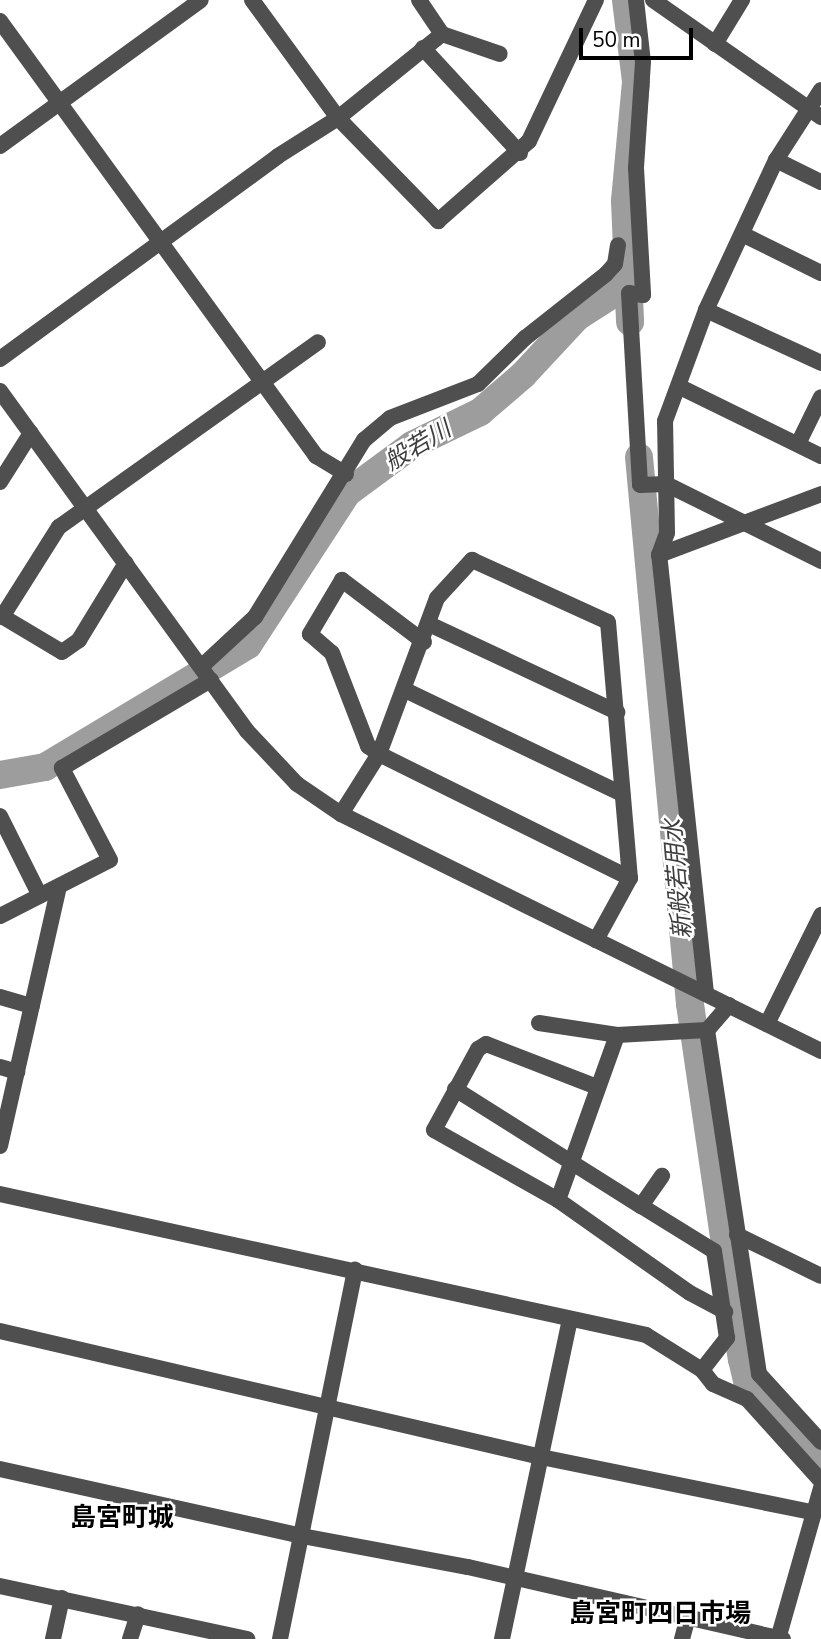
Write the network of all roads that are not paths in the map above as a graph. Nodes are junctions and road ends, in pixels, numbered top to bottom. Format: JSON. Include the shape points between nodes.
{"nodes":[{"id":1,"x":201,"y":0,"type":"edge"},
{"id":2,"x":252,"y":0,"type":"edge"},
{"id":3,"x":419,"y":0,"type":"edge"},
{"id":4,"x":596,"y":0,"type":"edge"},
{"id":5,"x":636,"y":0,"type":"edge"},
{"id":6,"x":653,"y":0,"type":"edge"},
{"id":7,"x":742,"y":0,"type":"edge"},
{"id":8,"x":0,"y":21,"type":"edge"},
{"id":9,"x":442,"y":34,"type":"junction"},
{"id":10,"x":715,"y":44,"type":"junction"},
{"id":11,"x":423,"y":48,"type":"junction"},
{"id":12,"x":500,"y":54,"type":"dead end"},
{"id":13,"x":821,"y":90,"type":"edge"},
{"id":14,"x":59,"y":103,"type":"junction"},
{"id":15,"x":806,"y":108,"type":"junction"},
{"id":16,"x":821,"y":117,"type":"edge"},
{"id":17,"x":338,"y":118,"type":"junction"},
{"id":18,"x":0,"y":146,"type":"edge"},
{"id":19,"x":520,"y":153,"type":"junction"},
{"id":20,"x":776,"y":160,"type":"junction"},
{"id":21,"x":821,"y":182,"type":"edge"},
{"id":22,"x":742,"y":234,"type":"junction"},
{"id":23,"x":160,"y":245,"type":"junction"},
{"id":24,"x":618,"y":245,"type":"dead end"},
{"id":25,"x":821,"y":273,"type":"edge"},
{"id":26,"x":706,"y":310,"type":"junction"},
{"id":27,"x":318,"y":342,"type":"dead end"},
{"id":28,"x":0,"y":359,"type":"edge"},
{"id":29,"x":821,"y":363,"type":"edge"},
{"id":30,"x":262,"y":382,"type":"junction"},
{"id":31,"x":680,"y":387,"type":"junction"},
{"id":32,"x":0,"y":391,"type":"edge"},
{"id":33,"x":821,"y":397,"type":"edge"},
{"id":34,"x":31,"y":433,"type":"junction"},
{"id":35,"x":798,"y":444,"type":"junction"},
{"id":36,"x":821,"y":456,"type":"edge"},
{"id":37,"x":346,"y":474,"type":"junction"},
{"id":38,"x":0,"y":482,"type":"edge"},
{"id":39,"x":666,"y":484,"type":"junction"},
{"id":40,"x":821,"y":494,"type":"edge"},
{"id":41,"x":87,"y":507,"type":"junction"},
{"id":42,"x":741,"y":521,"type":"junction"},
{"id":43,"x":659,"y":555,"type":"junction"},
{"id":44,"x":821,"y":561,"type":"edge"},
{"id":45,"x":126,"y":563,"type":"junction"},
{"id":46,"x":1,"y":616,"type":"edge"},
{"id":47,"x":429,"y":624,"type":"junction"},
{"id":48,"x":424,"y":642,"type":"junction"},
{"id":49,"x":206,"y":673,"type":"junction"},
{"id":50,"x":405,"y":690,"type":"junction"},
{"id":51,"x":617,"y":712,"type":"junction"},
{"id":52,"x":380,"y":754,"type":"junction"},
{"id":53,"x":622,"y":794,"type":"junction"},
{"id":54,"x":341,"y":814,"type":"junction"},
{"id":55,"x":0,"y":816,"type":"edge"},
{"id":56,"x":630,"y":878,"type":"junction"},
{"id":57,"x":59,"y":887,"type":"junction"},
{"id":58,"x":40,"y":896,"type":"junction"},
{"id":59,"x":821,"y":915,"type":"edge"},
{"id":60,"x":0,"y":916,"type":"edge"},
{"id":61,"x":596,"y":940,"type":"junction"},
{"id":62,"x":702,"y":991,"type":"junction"},
{"id":63,"x":0,"y":997,"type":"edge"},
{"id":64,"x":729,"y":1005,"type":"junction"},
{"id":65,"x":32,"y":1006,"type":"junction"},
{"id":66,"x":539,"y":1023,"type":"dead end"},
{"id":67,"x":767,"y":1024,"type":"junction"},
{"id":68,"x":707,"y":1030,"type":"junction"},
{"id":69,"x":617,"y":1035,"type":"junction"},
{"id":70,"x":821,"y":1051,"type":"edge"},
{"id":71,"x":0,"y":1067,"type":"edge"},
{"id":72,"x":17,"y":1072,"type":"junction"},
{"id":73,"x":597,"y":1087,"type":"junction"},
{"id":74,"x":455,"y":1089,"type":"junction"},
{"id":75,"x":0,"y":1146,"type":"edge"},
{"id":76,"x":570,"y":1160,"type":"junction"},
{"id":77,"x":662,"y":1176,"type":"dead end"},
{"id":78,"x":0,"y":1194,"type":"edge"},
{"id":79,"x":558,"y":1200,"type":"junction"},
{"id":80,"x":641,"y":1206,"type":"junction"},
{"id":81,"x":737,"y":1235,"type":"junction"},
{"id":82,"x":355,"y":1270,"type":"junction"},
{"id":83,"x":821,"y":1276,"type":"edge"},
{"id":84,"x":725,"y":1312,"type":"junction"},
{"id":85,"x":570,"y":1319,"type":"junction"},
{"id":86,"x":0,"y":1331,"type":"edge"},
{"id":87,"x":702,"y":1370,"type":"junction"},
{"id":88,"x":327,"y":1405,"type":"junction"},
{"id":89,"x":821,"y":1442,"type":"edge"},
{"id":90,"x":541,"y":1457,"type":"junction"},
{"id":91,"x":0,"y":1469,"type":"edge"},
{"id":92,"x":821,"y":1481,"type":"edge"},
{"id":93,"x":821,"y":1488,"type":"edge"},
{"id":94,"x":811,"y":1512,"type":"junction"},
{"id":95,"x":302,"y":1536,"type":"junction"},
{"id":96,"x":515,"y":1577,"type":"junction"},
{"id":97,"x":0,"y":1586,"type":"edge"},
{"id":98,"x":62,"y":1598,"type":"junction"},
{"id":99,"x":138,"y":1614,"type":"junction"},
{"id":100,"x":687,"y":1620,"type":"junction"},
{"id":101,"x":53,"y":1639,"type":"edge"},
{"id":102,"x":130,"y":1639,"type":"edge"},
{"id":103,"x":247,"y":1639,"type":"edge"},
{"id":104,"x":280,"y":1639,"type":"edge"},
{"id":105,"x":502,"y":1639,"type":"edge"},
{"id":106,"x":682,"y":1639,"type":"edge"},
{"id":107,"x":780,"y":1639,"type":"edge"}],
"edges":[{"from":1,"to":14,"type":"street"},
{"from":2,"to":17,"type":"street"},
{"from":3,"to":9,"type":"street"},
{"from":4,"to":19,"type":"street"},
{"from":5,"to":39,"type":"street","via":[[643,62],[636,201],[643,295],[629,293],[640,485]]},
{"from":6,"to":10,"type":"street"},
{"from":7,"to":10,"type":"street"},
{"from":8,"to":14,"type":"street"},
{"from":9,"to":11,"type":"street"},
{"from":9,"to":12,"type":"street"},
{"from":10,"to":15,"type":"street"},
{"from":11,"to":17,"type":"street"},
{"from":11,"to":19,"type":"street"},
{"from":13,"to":15,"type":"street"},
{"from":14,"to":18,"type":"street"},
{"from":14,"to":23,"type":"street"},
{"from":15,"to":16,"type":"street"},
{"from":15,"to":20,"type":"street"},
{"from":17,"to":19,"type":"street","via":[[438,221]]},
{"from":17,"to":23,"type":"street","via":[[278,156]]},
{"from":20,"to":21,"type":"street"},
{"from":20,"to":22,"type":"street"},
{"from":22,"to":25,"type":"street"},
{"from":22,"to":26,"type":"street"},
{"from":23,"to":28,"type":"street"},
{"from":23,"to":30,"type":"street"},
{"from":24,"to":37,"type":"street","via":[[615,264],[606,274],[525,338],[478,384],[390,418],[364,440]]},
{"from":26,"to":29,"type":"street"},
{"from":26,"to":31,"type":"street"},
{"from":27,"to":30,"type":"street"},
{"from":30,"to":37,"type":"street","via":[[316,456]]},
{"from":30,"to":41,"type":"street"},
{"from":31,"to":35,"type":"street"},
{"from":31,"to":39,"type":"street","via":[[665,421]]},
{"from":32,"to":34,"type":"street"},
{"from":33,"to":35,"type":"street"},
{"from":34,"to":38,"type":"street"},
{"from":34,"to":41,"type":"street"},
{"from":35,"to":36,"type":"street"},
{"from":37,"to":49,"type":"street","via":[[255,617]]},
{"from":39,"to":42,"type":"street"},
{"from":39,"to":43,"type":"street","via":[[667,533]]},
{"from":40,"to":42,"type":"street"},
{"from":41,"to":45,"type":"street"},
{"from":41,"to":46,"type":"street","via":[[59,527]]},
{"from":42,"to":43,"type":"street"},
{"from":42,"to":44,"type":"street"},
{"from":43,"to":62,"type":"street"},
{"from":45,"to":46,"type":"street","via":[[79,640],[62,652]]},
{"from":45,"to":49,"type":"street"},
{"from":47,"to":48,"type":"street"},
{"from":47,"to":51,"type":"street"},
{"from":47,"to":51,"type":"street","via":[[437,597],[472,560],[608,622]]},
{"from":48,"to":50,"type":"street"},
{"from":48,"to":52,"type":"street","via":[[342,580],[310,634],[332,653],[369,746]]},
{"from":49,"to":54,"type":"street","via":[[273,763]]},
{"from":49,"to":57,"type":"street","via":[[62,768],[110,860]]},
{"from":50,"to":52,"type":"street"},
{"from":50,"to":53,"type":"street"},
{"from":51,"to":53,"type":"street"},
{"from":52,"to":54,"type":"street"},
{"from":52,"to":56,"type":"street"},
{"from":53,"to":56,"type":"street"},
{"from":54,"to":61,"type":"street"},
{"from":55,"to":58,"type":"street"},
{"from":56,"to":61,"type":"street"},
{"from":57,"to":58,"type":"street"},
{"from":57,"to":65,"type":"street"},
{"from":58,"to":60,"type":"street"},
{"from":59,"to":67,"type":"street"},
{"from":61,"to":62,"type":"street"},
{"from":62,"to":64,"type":"street"},
{"from":63,"to":65,"type":"street"},
{"from":64,"to":67,"type":"street"},
{"from":64,"to":68,"type":"street"},
{"from":65,"to":72,"type":"street"},
{"from":66,"to":69,"type":"street"},
{"from":67,"to":70,"type":"street"},
{"from":68,"to":69,"type":"street"},
{"from":68,"to":81,"type":"street"},
{"from":69,"to":73,"type":"street"},
{"from":71,"to":72,"type":"street"},
{"from":72,"to":75,"type":"street"},
{"from":73,"to":74,"type":"street","via":[[486,1044],[478,1049]]},
{"from":73,"to":76,"type":"street"},
{"from":74,"to":76,"type":"street"},
{"from":74,"to":79,"type":"street","via":[[436,1126],[438,1135]]},
{"from":76,"to":79,"type":"street"},
{"from":76,"to":80,"type":"street"},
{"from":77,"to":80,"type":"street"},
{"from":78,"to":82,"type":"street"},
{"from":79,"to":84,"type":"street","via":[[690,1293]]},
{"from":80,"to":84,"type":"street","via":[[714,1251]]},
{"from":81,"to":83,"type":"street"},
{"from":81,"to":89,"type":"street","via":[[759,1374]]},
{"from":82,"to":85,"type":"street"},
{"from":82,"to":88,"type":"street"},
{"from":84,"to":87,"type":"street","via":[[727,1338]]},
{"from":85,"to":87,"type":"street","via":[[646,1335]]},
{"from":85,"to":90,"type":"street"},
{"from":86,"to":88,"type":"street"},
{"from":87,"to":92,"type":"street","via":[[713,1384],[747,1399]]},
{"from":88,"to":90,"type":"street"},
{"from":88,"to":95,"type":"street"},
{"from":90,"to":94,"type":"street"},
{"from":90,"to":96,"type":"street"},
{"from":91,"to":95,"type":"street"},
{"from":93,"to":94,"type":"street"},
{"from":94,"to":107,"type":"street"},
{"from":95,"to":96,"type":"street"},
{"from":95,"to":104,"type":"street"},
{"from":96,"to":100,"type":"street"},
{"from":96,"to":105,"type":"street"},
{"from":97,"to":98,"type":"street"},
{"from":98,"to":99,"type":"street"},
{"from":98,"to":101,"type":"street"},
{"from":99,"to":102,"type":"street"},
{"from":99,"to":103,"type":"street"},
{"from":100,"to":106,"type":"street"},
{"from":100,"to":107,"type":"street"}]}
